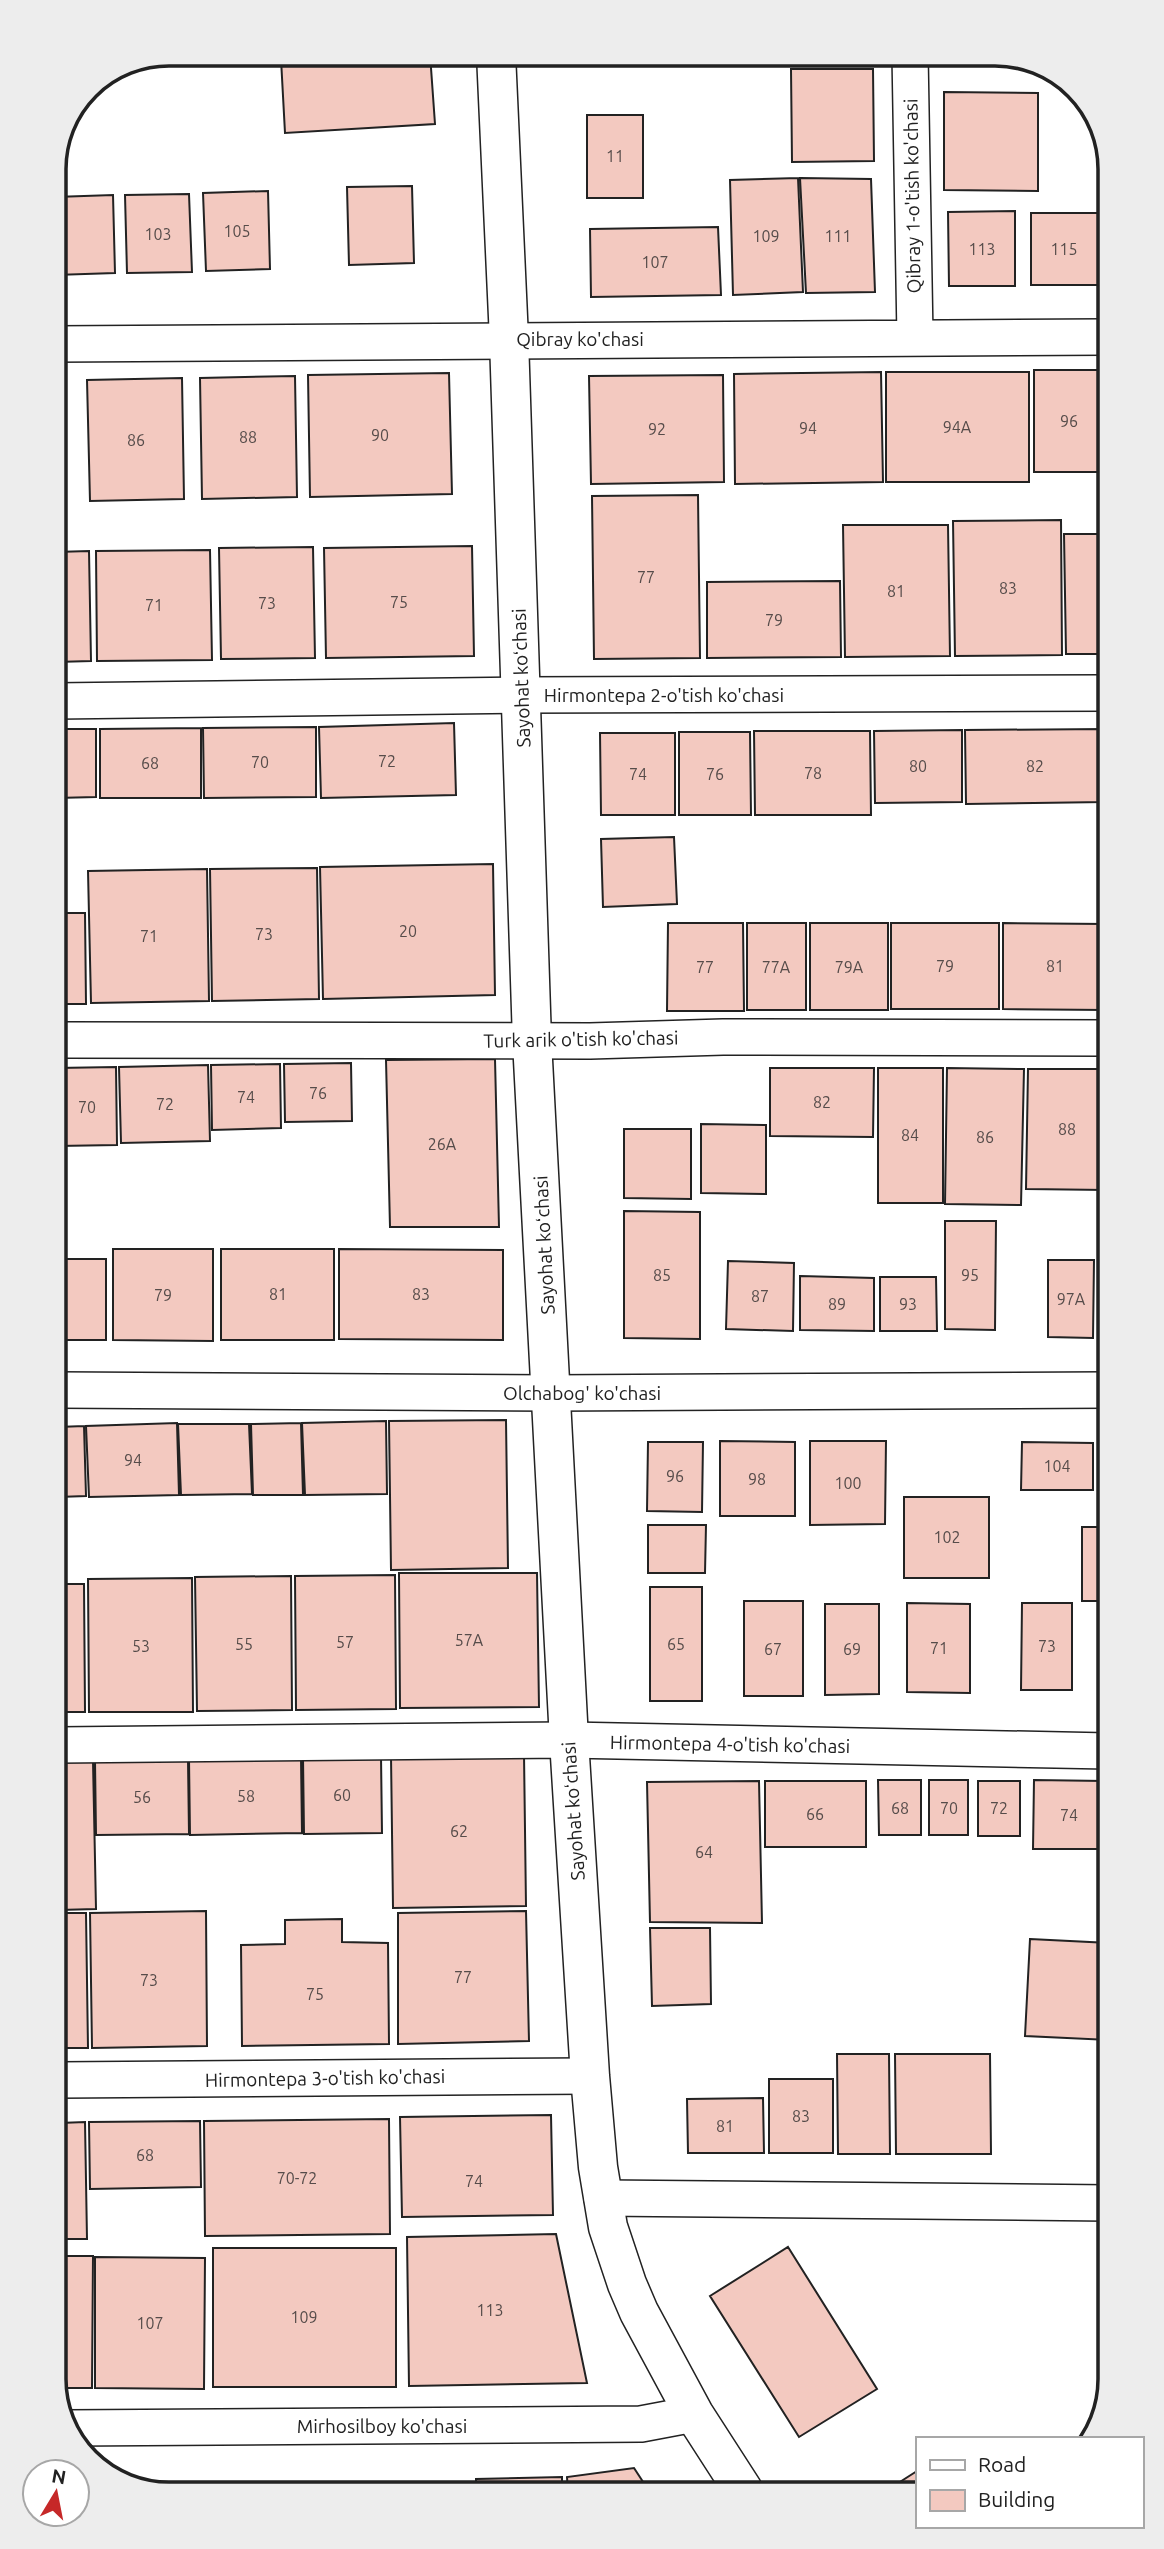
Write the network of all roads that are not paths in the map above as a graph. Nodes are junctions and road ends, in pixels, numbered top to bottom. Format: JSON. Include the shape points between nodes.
{"nodes":[{"id":1,"x":497,"y":66,"type":"edge"},
{"id":2,"x":910,"y":67,"type":"edge"},
{"id":3,"x":915,"y":337,"type":"junction"},
{"id":4,"x":1098,"y":337,"type":"edge"},
{"id":5,"x":509,"y":340,"type":"junction"},
{"id":6,"x":67,"y":344,"type":"edge"},
{"id":7,"x":1098,"y":692,"type":"edge"},
{"id":8,"x":522,"y":695,"type":"junction"},
{"id":9,"x":67,"y":701,"type":"edge"},
{"id":10,"x":1098,"y":1038,"type":"edge"},
{"id":11,"x":67,"y":1040,"type":"edge"},
{"id":12,"x":532,"y":1041,"type":"junction"},
{"id":13,"x":66,"y":1390,"type":"edge"},
{"id":14,"x":1098,"y":1390,"type":"edge"},
{"id":15,"x":552,"y":1393,"type":"junction"},
{"id":16,"x":569,"y":1740,"type":"junction"},
{"id":17,"x":66,"y":1745,"type":"edge"},
{"id":18,"x":1098,"y":1751,"type":"edge"},
{"id":19,"x":590,"y":2076,"type":"junction"},
{"id":20,"x":66,"y":2080,"type":"edge"},
{"id":21,"x":602,"y":2198,"type":"junction"},
{"id":22,"x":1098,"y":2203,"type":"edge"},
{"id":23,"x":695,"y":2414,"type":"junction"},
{"id":24,"x":79,"y":2428,"type":"edge"},
{"id":25,"x":738,"y":2482,"type":"edge"}],
"edges":[{"from":1,"to":5,"type":"street","name":"Sayohat koʻchasi"},
{"from":2,"to":3,"type":"street","name":"Qibray 1-o'tish ko'chasi"},
{"from":3,"to":4,"type":"street","name":"Qibray ko'chasi"},
{"from":3,"to":5,"type":"street","name":"Qibray ko'chasi"},
{"from":5,"to":6,"type":"street","name":"Qibray ko'chasi"},
{"from":5,"to":8,"type":"street","name":"Sayohat koʻchasi"},
{"from":7,"to":8,"type":"street","name":"Hirmontepa 2-o'tish ko'chasi"},
{"from":8,"to":9,"type":"street","name":"Hirmontepa 2-o'tish ko'chasi"},
{"from":8,"to":12,"type":"street","name":"Sayohat koʻchasi"},
{"from":10,"to":12,"type":"street","name":"Turk arik o'tish ko'chasi"},
{"from":11,"to":12,"type":"street","name":"Turk arik o'tish ko'chasi"},
{"from":12,"to":15,"type":"street","name":"Sayohat koʻchasi"},
{"from":13,"to":15,"type":"street","name":"Olchabog' ko'chasi"},
{"from":14,"to":15,"type":"street","name":"Olchabog' ko'chasi"},
{"from":15,"to":16,"type":"street","name":"Sayohat koʻchasi"},
{"from":16,"to":17,"type":"street","name":"Hirmontepa 4-o'tish ko'chasi"},
{"from":16,"to":18,"type":"street","name":"Hirmontepa 4-o'tish ko'chasi"},
{"from":16,"to":19,"type":"street","name":"Sayohat koʻchasi"},
{"from":19,"to":20,"type":"street","name":"Hirmontepa 3-o'tish ko'chasi"},
{"from":19,"to":21,"type":"street","name":"Sayohat koʻchasi"},
{"from":21,"to":22,"type":"street"},
{"from":21,"to":23,"type":"street","name":"Sayohat koʻchasi","via":[[626,2284]]},
{"from":23,"to":24,"type":"street","name":"Mirhosilboy ko'chasi","via":[[641,2424]]},
{"from":23,"to":25,"type":"street","name":"Sayohat koʻchasi"}]}
